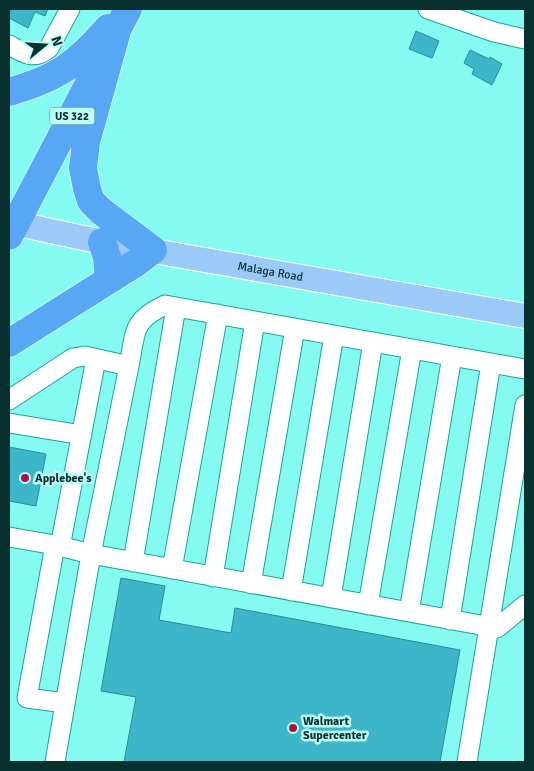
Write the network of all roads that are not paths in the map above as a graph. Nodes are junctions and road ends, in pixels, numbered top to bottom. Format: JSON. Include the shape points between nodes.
{"nodes":[{"id":1,"x":70,"y":9,"type":"edge"},
{"id":2,"x":428,"y":9,"type":"edge"},
{"id":3,"x":124,"y":16,"type":"edge"},
{"id":4,"x":525,"y":39,"type":"edge"},
{"id":5,"x":9,"y":45,"type":"edge"},
{"id":6,"x":9,"y":92,"type":"edge"},
{"id":7,"x":11,"y":227,"type":"edge"},
{"id":8,"x":102,"y":242,"type":"junction"},
{"id":9,"x":153,"y":250,"type":"junction"},
{"id":10,"x":108,"y":280,"type":"junction"},
{"id":11,"x":176,"y":307,"type":"junction"},
{"id":12,"x":218,"y":314,"type":"junction"},
{"id":13,"x":525,"y":316,"type":"edge"},
{"id":14,"x":255,"y":321,"type":"junction"},
{"id":15,"x":295,"y":328,"type":"junction"},
{"id":16,"x":334,"y":335,"type":"junction"},
{"id":17,"x":373,"y":342,"type":"junction"},
{"id":18,"x":9,"y":343,"type":"edge"},
{"id":19,"x":412,"y":349,"type":"junction"},
{"id":20,"x":452,"y":356,"type":"junction"},
{"id":21,"x":96,"y":359,"type":"junction"},
{"id":22,"x":491,"y":363,"type":"junction"},
{"id":23,"x":130,"y":366,"type":"junction"},
{"id":24,"x":525,"y":369,"type":"edge"},
{"id":25,"x":9,"y":400,"type":"edge"},
{"id":26,"x":525,"y":404,"type":"edge"},
{"id":27,"x":9,"y":423,"type":"edge"},
{"id":28,"x":82,"y":435,"type":"junction"},
{"id":29,"x":9,"y":537,"type":"edge"},
{"id":30,"x":57,"y":546,"type":"junction"},
{"id":31,"x":90,"y":554,"type":"junction"},
{"id":32,"x":133,"y":562,"type":"junction"},
{"id":33,"x":172,"y":569,"type":"junction"},
{"id":34,"x":213,"y":577,"type":"junction"},
{"id":35,"x":251,"y":584,"type":"junction"},
{"id":36,"x":291,"y":591,"type":"junction"},
{"id":37,"x":331,"y":598,"type":"junction"},
{"id":38,"x":368,"y":605,"type":"junction"},
{"id":39,"x":525,"y":605,"type":"edge"},
{"id":40,"x":409,"y":612,"type":"junction"},
{"id":41,"x":450,"y":620,"type":"junction"},
{"id":42,"x":489,"y":627,"type":"junction"},
{"id":43,"x":66,"y":703,"type":"junction"},
{"id":44,"x":55,"y":762,"type":"edge"},
{"id":45,"x":468,"y":762,"type":"edge"}],
"edges":[{"from":1,"to":5,"type":"street","via":[[44,52],[32,56]]},
{"from":2,"to":4,"type":"street"},
{"from":3,"to":6,"type":"highway","via":[[88,51],[60,72]]},
{"from":3,"to":7,"type":"highway","number":"US 322"},
{"from":3,"to":9,"type":"highway","via":[[86,142],[83,168],[92,201]]},
{"from":7,"to":8,"type":"main road","name":"Malaga Road"},
{"from":8,"to":9,"type":"main road","name":"Malaga Road"},
{"from":8,"to":10,"type":"highway","via":[[107,257]]},
{"from":9,"to":10,"type":"highway"},
{"from":9,"to":13,"type":"main road","name":"Malaga Road"},
{"from":10,"to":18,"type":"highway"},
{"from":11,"to":12,"type":"street"},
{"from":11,"to":23,"type":"street","via":[[165,305],[150,312],[137,324]]},
{"from":11,"to":32,"type":"street"},
{"from":12,"to":14,"type":"street"},
{"from":12,"to":33,"type":"street"},
{"from":14,"to":15,"type":"street"},
{"from":14,"to":34,"type":"street"},
{"from":15,"to":16,"type":"street"},
{"from":15,"to":35,"type":"street"},
{"from":16,"to":17,"type":"street"},
{"from":16,"to":36,"type":"street"},
{"from":17,"to":19,"type":"street"},
{"from":17,"to":37,"type":"street"},
{"from":19,"to":20,"type":"street"},
{"from":19,"to":38,"type":"street"},
{"from":20,"to":22,"type":"street"},
{"from":20,"to":40,"type":"street"},
{"from":21,"to":23,"type":"street"},
{"from":21,"to":25,"type":"street","via":[[85,356],[73,358]]},
{"from":21,"to":28,"type":"street"},
{"from":22,"to":24,"type":"street"},
{"from":22,"to":41,"type":"street"},
{"from":23,"to":31,"type":"street"},
{"from":26,"to":42,"type":"street"},
{"from":27,"to":28,"type":"street"},
{"from":28,"to":30,"type":"street"},
{"from":29,"to":30,"type":"street"},
{"from":30,"to":31,"type":"street"},
{"from":30,"to":43,"type":"street","via":[[27,698]]},
{"from":31,"to":32,"type":"street"},
{"from":31,"to":43,"type":"street"},
{"from":32,"to":33,"type":"street"},
{"from":33,"to":34,"type":"street"},
{"from":34,"to":35,"type":"street"},
{"from":35,"to":36,"type":"street"},
{"from":36,"to":37,"type":"street"},
{"from":37,"to":38,"type":"street"},
{"from":38,"to":40,"type":"street"},
{"from":39,"to":42,"type":"street","via":[[497,628]]},
{"from":40,"to":41,"type":"street"},
{"from":41,"to":42,"type":"street"},
{"from":42,"to":45,"type":"street"},
{"from":43,"to":44,"type":"street"}]}
